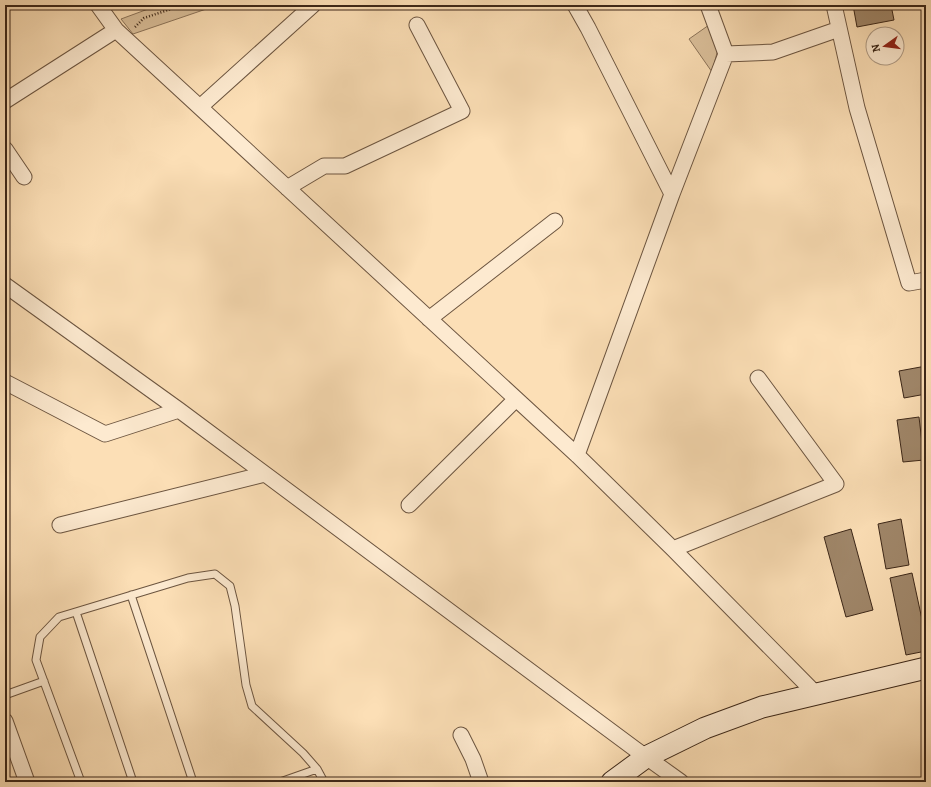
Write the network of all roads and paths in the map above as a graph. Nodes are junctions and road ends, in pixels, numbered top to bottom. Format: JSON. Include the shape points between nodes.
{"nodes":[{"id":1,"x":98,"y":5,"type":"edge"},
{"id":2,"x":183,"y":5,"type":"edge"},
{"id":3,"x":314,"y":5,"type":"edge"},
{"id":4,"x":575,"y":5,"type":"edge"},
{"id":5,"x":708,"y":5,"type":"edge"},
{"id":6,"x":834,"y":5,"type":"edge"},
{"id":7,"x":417,"y":25,"type":"dead end"},
{"id":8,"x":839,"y":29,"type":"junction"},
{"id":9,"x":116,"y":30,"type":"junction"},
{"id":10,"x":131,"y":31,"type":"dead end"},
{"id":11,"x":726,"y":54,"type":"junction"},
{"id":12,"x":5,"y":101,"type":"edge"},
{"id":13,"x":200,"y":107,"type":"junction"},
{"id":14,"x":5,"y":149,"type":"edge"},
{"id":15,"x":24,"y":177,"type":"dead end"},
{"id":16,"x":287,"y":188,"type":"junction"},
{"id":17,"x":672,"y":194,"type":"junction"},
{"id":18,"x":555,"y":221,"type":"dead end"},
{"id":19,"x":926,"y":280,"type":"edge"},
{"id":20,"x":5,"y":285,"type":"edge"},
{"id":21,"x":429,"y":319,"type":"junction"},
{"id":22,"x":758,"y":378,"type":"dead end"},
{"id":23,"x":5,"y":382,"type":"edge"},
{"id":24,"x":516,"y":399,"type":"junction"},
{"id":25,"x":179,"y":410,"type":"junction"},
{"id":26,"x":577,"y":455,"type":"junction"},
{"id":27,"x":265,"y":474,"type":"junction"},
{"id":28,"x":409,"y":505,"type":"dead end"},
{"id":29,"x":60,"y":525,"type":"dead end"},
{"id":30,"x":673,"y":549,"type":"junction"},
{"id":31,"x":131,"y":594,"type":"junction"},
{"id":32,"x":76,"y":612,"type":"junction"},
{"id":33,"x":926,"y":668,"type":"edge"},
{"id":34,"x":44,"y":681,"type":"junction"},
{"id":35,"x":815,"y":694,"type":"junction"},
{"id":36,"x":5,"y":695,"type":"edge"},
{"id":37,"x":5,"y":721,"type":"edge"},
{"id":38,"x":461,"y":735,"type":"dead end"},
{"id":39,"x":646,"y":757,"type":"junction"},
{"id":40,"x":317,"y":769,"type":"junction"},
{"id":41,"x":26,"y":782,"type":"edge"},
{"id":42,"x":81,"y":782,"type":"edge"},
{"id":43,"x":133,"y":782,"type":"edge"},
{"id":44,"x":193,"y":782,"type":"edge"},
{"id":45,"x":280,"y":782,"type":"edge"},
{"id":46,"x":324,"y":782,"type":"edge"},
{"id":47,"x":481,"y":782,"type":"edge"},
{"id":48,"x":612,"y":782,"type":"edge"},
{"id":49,"x":681,"y":782,"type":"edge"}],
"edges":[{"from":1,"to":9,"type":"street"},
{"from":2,"to":10,"type":"path","via":[[144,18]]},
{"from":3,"to":13,"type":"street"},
{"from":4,"to":17,"type":"street"},
{"from":5,"to":11,"type":"street"},
{"from":6,"to":8,"type":"street"},
{"from":7,"to":16,"type":"street","via":[[462,111],[345,166],[324,166]]},
{"from":8,"to":11,"type":"street","via":[[773,52]]},
{"from":8,"to":19,"type":"street","via":[[857,108],[909,283]]},
{"from":9,"to":12,"type":"street"},
{"from":9,"to":13,"type":"street"},
{"from":11,"to":17,"type":"street"},
{"from":13,"to":16,"type":"street"},
{"from":14,"to":15,"type":"street"},
{"from":16,"to":21,"type":"street"},
{"from":17,"to":26,"type":"street"},
{"from":18,"to":21,"type":"street"},
{"from":20,"to":25,"type":"street"},
{"from":21,"to":24,"type":"street"},
{"from":22,"to":30,"type":"street","via":[[836,484]]},
{"from":23,"to":25,"type":"street","via":[[104,434]]},
{"from":24,"to":26,"type":"street"},
{"from":24,"to":28,"type":"street"},
{"from":25,"to":27,"type":"street"},
{"from":26,"to":30,"type":"street"},
{"from":27,"to":29,"type":"street"},
{"from":27,"to":39,"type":"street"},
{"from":30,"to":35,"type":"street"},
{"from":31,"to":32,"type":"lane"},
{"from":31,"to":40,"type":"lane","via":[[188,578],[215,574],[230,586],[246,685],[252,706]]},
{"from":31,"to":44,"type":"lane"},
{"from":32,"to":34,"type":"lane","via":[[59,617],[40,637],[36,660]]},
{"from":32,"to":43,"type":"lane"},
{"from":33,"to":35,"type":"street"},
{"from":34,"to":36,"type":"lane"},
{"from":34,"to":42,"type":"lane"},
{"from":35,"to":39,"type":"street","via":[[762,707],[705,728]]},
{"from":37,"to":41,"type":"street"},
{"from":38,"to":47,"type":"street","via":[[473,758]]},
{"from":39,"to":48,"type":"street"},
{"from":39,"to":49,"type":"street"},
{"from":40,"to":45,"type":"lane"},
{"from":40,"to":46,"type":"lane"}]}
